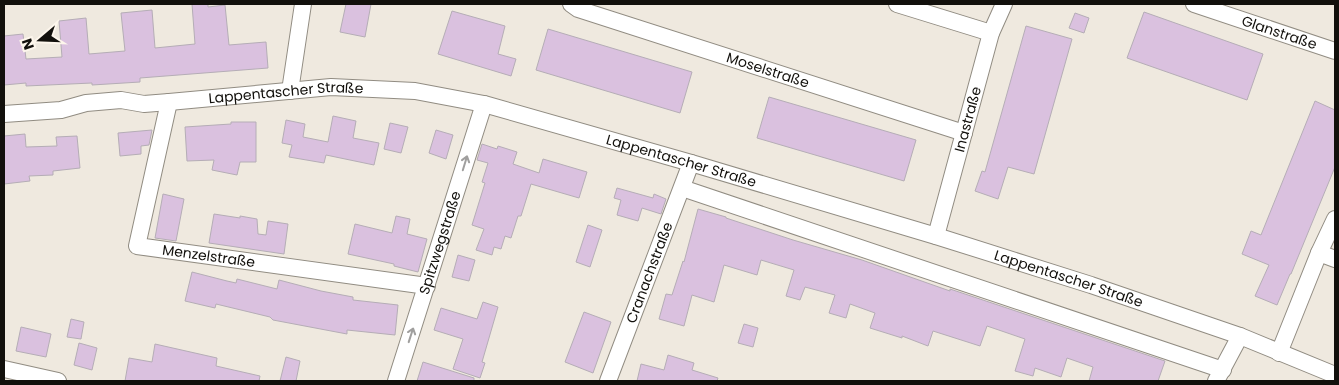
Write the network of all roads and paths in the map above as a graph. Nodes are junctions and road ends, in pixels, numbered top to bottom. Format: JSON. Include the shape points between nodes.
{"nodes":[{"id":1,"x":303,"y":4,"type":"edge"},
{"id":2,"x":571,"y":4,"type":"edge"},
{"id":3,"x":897,"y":4,"type":"edge"},
{"id":4,"x":1004,"y":4,"type":"edge"},
{"id":5,"x":1194,"y":4,"type":"edge"},
{"id":6,"x":991,"y":33,"type":"junction"},
{"id":7,"x":1335,"y":51,"type":"edge"},
{"id":8,"x":290,"y":91,"type":"junction"},
{"id":9,"x":169,"y":102,"type":"junction"},
{"id":10,"x":484,"y":104,"type":"junction"},
{"id":11,"x":4,"y":114,"type":"edge"},
{"id":12,"x":964,"y":133,"type":"junction"},
{"id":13,"x":691,"y":163,"type":"junction"},
{"id":14,"x":682,"y":188,"type":"junction"},
{"id":15,"x":1335,"y":219,"type":"edge"},
{"id":16,"x":936,"y":236,"type":"junction"},
{"id":17,"x":1319,"y":253,"type":"junction"},
{"id":18,"x":1335,"y":260,"type":"edge"},
{"id":19,"x":427,"y":286,"type":"junction"},
{"id":20,"x":1240,"y":336,"type":"junction"},
{"id":21,"x":1279,"y":353,"type":"junction"},
{"id":22,"x":4,"y":369,"type":"edge"},
{"id":23,"x":1220,"y":376,"type":"edge"},
{"id":24,"x":1335,"y":376,"type":"edge"},
{"id":25,"x":58,"y":381,"type":"edge"},
{"id":26,"x":396,"y":381,"type":"edge"},
{"id":27,"x":608,"y":381,"type":"edge"}],
"edges":[{"from":1,"to":8,"type":"street"},
{"from":2,"to":12,"type":"street","name":"Moselstraße","via":[[578,10]]},
{"from":3,"to":6,"type":"street"},
{"from":4,"to":6,"type":"street","name":"Inastraße"},
{"from":5,"to":7,"type":"street","name":"Glanstraße"},
{"from":6,"to":12,"type":"street","name":"Inastraße"},
{"from":8,"to":9,"type":"street","name":"Lappentascher Straße"},
{"from":8,"to":10,"type":"street","name":"Lappentascher Straße","via":[[331,87],[378,88],[415,91]]},
{"from":9,"to":11,"type":"street","name":"Lappentascher Straße","via":[[144,104],[121,100],[86,103],[61,110]]},
{"from":9,"to":19,"type":"street","name":"Menzelstraße","via":[[137,246]]},
{"from":10,"to":13,"type":"street","name":"Lappentascher Straße"},
{"from":19,"to":10,"type":"street","name":"Spitzwegstraße","one_way":true},
{"from":12,"to":16,"type":"street","name":"Inastraße"},
{"from":13,"to":14,"type":"street","name":"Cranachstraße"},
{"from":13,"to":16,"type":"street","name":"Lappentascher Straße"},
{"from":14,"to":23,"type":"street","name":"Lappentascher Straße"},
{"from":14,"to":27,"type":"street","name":"Cranachstraße"},
{"from":15,"to":17,"type":"street"},
{"from":16,"to":20,"type":"street","name":"Lappentascher Straße"},
{"from":17,"to":18,"type":"street"},
{"from":17,"to":21,"type":"street"},
{"from":26,"to":19,"type":"street","name":"Spitzwegstraße","one_way":true},
{"from":20,"to":21,"type":"street","name":"Lappentascher Straße"},
{"from":20,"to":23,"type":"street"},
{"from":21,"to":24,"type":"street","name":"Lappentascher Straße"},
{"from":22,"to":25,"type":"street"}]}
